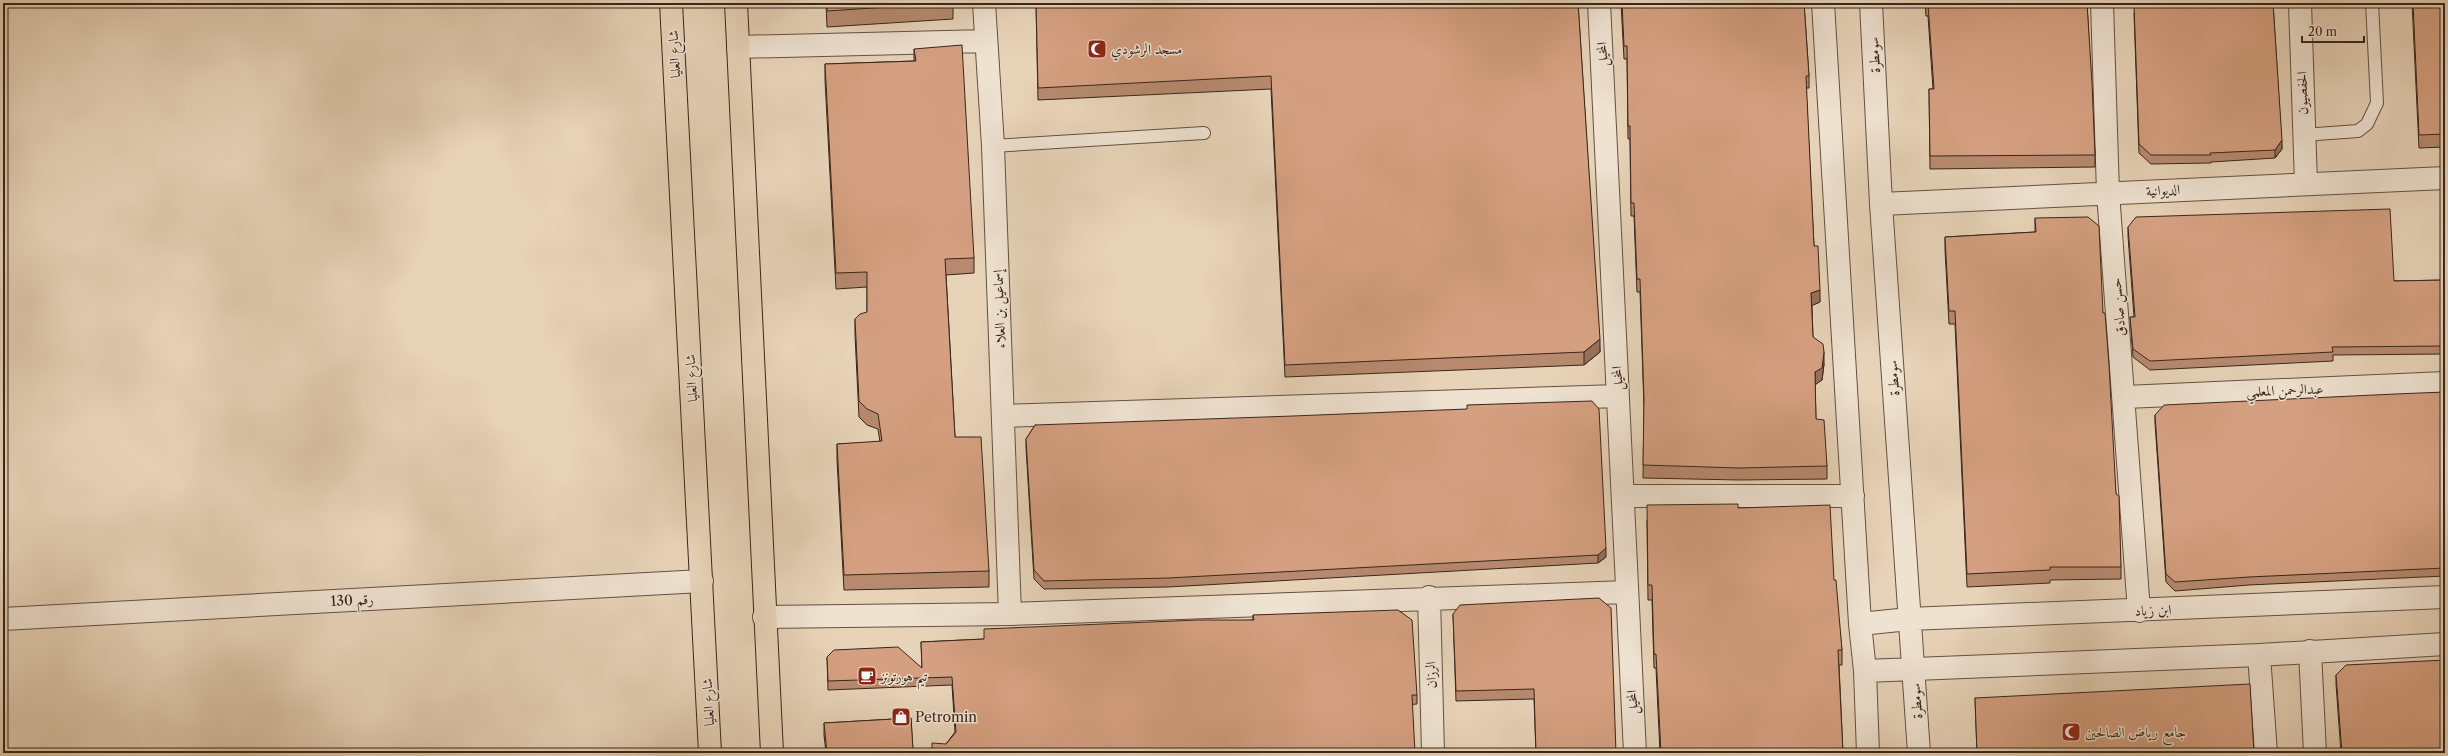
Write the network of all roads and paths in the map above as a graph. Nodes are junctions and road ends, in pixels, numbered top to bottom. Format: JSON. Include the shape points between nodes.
{"nodes":[{"id":1,"x":671,"y":3,"type":"edge"},
{"id":2,"x":736,"y":3,"type":"edge"},
{"id":3,"x":984,"y":3,"type":"edge"},
{"id":4,"x":1599,"y":3,"type":"edge"},
{"id":5,"x":1822,"y":3,"type":"edge"},
{"id":6,"x":1872,"y":3,"type":"edge"},
{"id":7,"x":2102,"y":3,"type":"edge"},
{"id":8,"x":2300,"y":3,"type":"edge"},
{"id":9,"x":2372,"y":3,"type":"edge"},
{"id":10,"x":986,"y":42,"type":"junction"},
{"id":11,"x":738,"y":47,"type":"junction"},
{"id":12,"x":1204,"y":133,"type":"dead end"},
{"id":13,"x":2303,"y":135,"type":"junction"},
{"id":14,"x":993,"y":146,"type":"junction"},
{"id":15,"x":2445,"y":178,"type":"edge"},
{"id":16,"x":2306,"y":184,"type":"junction"},
{"id":17,"x":2108,"y":193,"type":"junction"},
{"id":18,"x":1881,"y":204,"type":"junction"},
{"id":19,"x":2445,"y":383,"type":"edge"},
{"id":20,"x":1618,"y":396,"type":"junction"},
{"id":21,"x":2125,"y":397,"type":"junction"},
{"id":22,"x":1003,"y":416,"type":"junction"},
{"id":23,"x":1624,"y":496,"type":"junction"},
{"id":24,"x":1853,"y":496,"type":"junction"},
{"id":25,"x":702,"y":581,"type":"junction"},
{"id":26,"x":1627,"y":592,"type":"junction"},
{"id":27,"x":2445,"y":597,"type":"edge"},
{"id":28,"x":1429,"y":598,"type":"junction"},
{"id":29,"x":2139,"y":611,"type":"junction"},
{"id":30,"x":1010,"y":614,"type":"junction"},
{"id":31,"x":764,"y":617,"type":"junction"},
{"id":32,"x":3,"y":618,"type":"edge"},
{"id":33,"x":1909,"y":619,"type":"junction"},
{"id":34,"x":1860,"y":624,"type":"junction"},
{"id":35,"x":2445,"y":644,"type":"edge"},
{"id":36,"x":2310,"y":651,"type":"junction"},
{"id":37,"x":2260,"y":655,"type":"junction"},
{"id":38,"x":1913,"y":669,"type":"junction"},
{"id":39,"x":1865,"y":671,"type":"junction"},
{"id":40,"x":710,"y":753,"type":"edge"},
{"id":41,"x":772,"y":753,"type":"edge"},
{"id":42,"x":1433,"y":753,"type":"edge"},
{"id":43,"x":1635,"y":753,"type":"edge"},
{"id":44,"x":1868,"y":753,"type":"edge"},
{"id":45,"x":1920,"y":753,"type":"edge"},
{"id":46,"x":2266,"y":753,"type":"edge"},
{"id":47,"x":2315,"y":753,"type":"edge"}],
"edges":[{"from":1,"to":25,"type":"main road","name":"شارع العليا"},
{"from":2,"to":11,"type":"main road"},
{"from":3,"to":10,"type":"street","name":"إسماعيل بن العلاء"},
{"from":4,"to":20,"type":"street","name":"المخيل"},
{"from":5,"to":24,"type":"street"},
{"from":6,"to":18,"type":"street","name":"سومطرة"},
{"from":7,"to":17,"type":"street","name":"حسن صادق"},
{"from":8,"to":13,"type":"street","name":"الحفصيون"},
{"from":9,"to":13,"type":"lane","via":[[2377,104],[2373,114],[2358,131]]},
{"from":10,"to":11,"type":"street"},
{"from":10,"to":14,"type":"street","name":"إسماعيل بن العلاء"},
{"from":11,"to":31,"type":"main road"},
{"from":12,"to":14,"type":"lane"},
{"from":13,"to":16,"type":"street","name":"الحفصيون"},
{"from":14,"to":22,"type":"street","name":"إسماعيل بن العلاء"},
{"from":15,"to":16,"type":"street","name":"الديوانية"},
{"from":16,"to":17,"type":"street","name":"الديوانية"},
{"from":17,"to":18,"type":"street","name":"الديوانية"},
{"from":17,"to":21,"type":"street","name":"حسن صادق"},
{"from":18,"to":33,"type":"street","name":"سومطرة"},
{"from":19,"to":21,"type":"street","name":"عبدالرحمن المعلمي"},
{"from":20,"to":22,"type":"street"},
{"from":20,"to":23,"type":"street","name":"المخيل"},
{"from":21,"to":29,"type":"street","name":"حسن صادق"},
{"from":22,"to":30,"type":"street","name":"إسماعيل بن العلاء"},
{"from":23,"to":24,"type":"street"},
{"from":23,"to":26,"type":"street","name":"المخيل"},
{"from":24,"to":34,"type":"street"},
{"from":25,"to":32,"type":"street","name":"رقم 130"},
{"from":25,"to":40,"type":"main road","name":"شارع العليا"},
{"from":26,"to":28,"type":"street"},
{"from":26,"to":43,"type":"street","name":"المخيل"},
{"from":27,"to":29,"type":"street","name":"ابن زياد"},
{"from":28,"to":30,"type":"street"},
{"from":28,"to":42,"type":"street","name":"الرزان"},
{"from":29,"to":33,"type":"street","name":"ابن زياد"},
{"from":30,"to":31,"type":"street"},
{"from":31,"to":41,"type":"main road"},
{"from":33,"to":34,"type":"street","name":"ابن زياد"},
{"from":33,"to":38,"type":"street","name":"سومطرة"},
{"from":34,"to":39,"type":"street"},
{"from":35,"to":36,"type":"street"},
{"from":36,"to":37,"type":"street"},
{"from":36,"to":47,"type":"street"},
{"from":37,"to":38,"type":"street"},
{"from":37,"to":46,"type":"street"},
{"from":38,"to":39,"type":"street"},
{"from":38,"to":45,"type":"street","name":"سومطرة"},
{"from":39,"to":44,"type":"street"}]}
